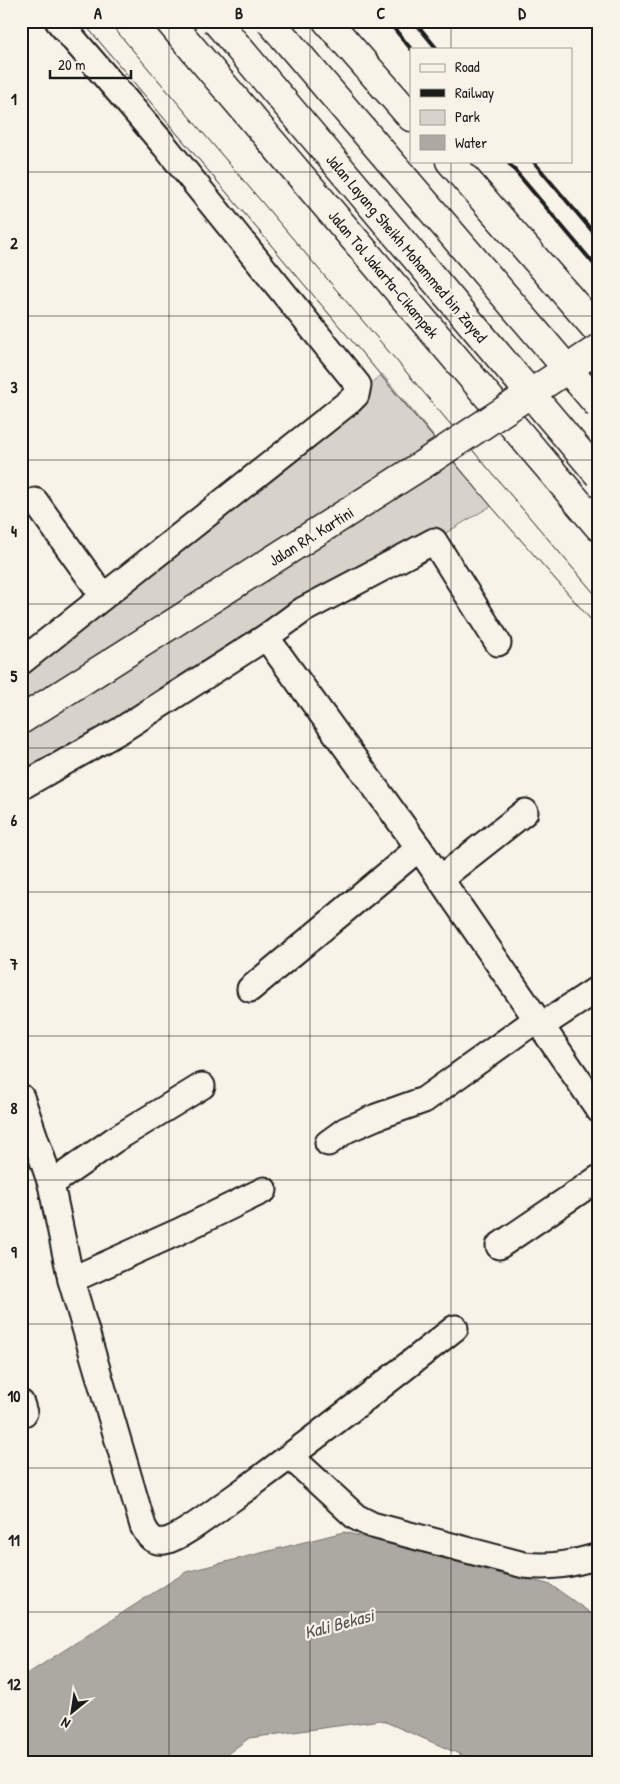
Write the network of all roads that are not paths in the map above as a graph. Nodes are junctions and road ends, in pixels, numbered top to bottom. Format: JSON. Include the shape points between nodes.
{"nodes":[{"id":1,"x":58,"y":21,"type":"edge"},
{"id":2,"x":169,"y":21,"type":"edge"},
{"id":3,"x":216,"y":21,"type":"edge"},
{"id":4,"x":270,"y":21,"type":"edge"},
{"id":5,"x":327,"y":21,"type":"edge"},
{"id":6,"x":410,"y":116,"type":"edge"},
{"id":7,"x":451,"y":162,"type":"edge"},
{"id":8,"x":599,"y":332,"type":"edge"},
{"id":9,"x":599,"y":348,"type":"edge"},
{"id":10,"x":599,"y":406,"type":"edge"},
{"id":11,"x":599,"y":475,"type":"edge"},
{"id":12,"x":35,"y":501,"type":"dead end"},
{"id":13,"x":599,"y":527,"type":"edge"},
{"id":14,"x":103,"y":596,"type":"junction"},
{"id":15,"x":266,"y":637,"type":"junction"},
{"id":16,"x":498,"y":643,"type":"dead end"},
{"id":17,"x":21,"y":662,"type":"edge"},
{"id":18,"x":21,"y":720,"type":"edge"},
{"id":19,"x":21,"y":787,"type":"edge"},
{"id":20,"x":525,"y":812,"type":"dead end"},
{"id":21,"x":419,"y":848,"type":"junction"},
{"id":22,"x":440,"y":878,"type":"junction"},
{"id":23,"x":599,"y":988,"type":"edge"},
{"id":24,"x":250,"y":989,"type":"dead end"},
{"id":25,"x":539,"y":1022,"type":"junction"},
{"id":26,"x":202,"y":1086,"type":"dead end"},
{"id":27,"x":21,"y":1097,"type":"edge"},
{"id":28,"x":599,"y":1110,"type":"edge"},
{"id":29,"x":328,"y":1143,"type":"dead end"},
{"id":30,"x":599,"y":1178,"type":"edge"},
{"id":31,"x":51,"y":1184,"type":"junction"},
{"id":32,"x":264,"y":1190,"type":"dead end"},
{"id":33,"x":499,"y":1246,"type":"dead end"},
{"id":34,"x":71,"y":1280,"type":"junction"},
{"id":35,"x":455,"y":1328,"type":"dead end"},
{"id":36,"x":291,"y":1457,"type":"junction"},
{"id":37,"x":599,"y":1556,"type":"edge"}],
"edges":[{"from":1,"to":14,"type":"street","via":[[164,145],[358,385],[356,395],[350,401]]},
{"from":2,"to":13,"type":"main road","name":"Jalan Tol Jakarta–Cikampek"},
{"from":3,"to":11,"type":"main road","name":"Jalan Layang Sheikh Mohammed bin Zayed","bridge":true},
{"from":4,"to":10,"type":"main road","bridge":true},
{"from":5,"to":6,"type":"main road"},
{"from":7,"to":8,"type":"main road"},
{"from":9,"to":18,"type":"main road","name":"Jalan RA. Kartini","bridge":true,"via":[[422,465]]},
{"from":12,"to":14,"type":"street"},
{"from":14,"to":17,"type":"street"},
{"from":15,"to":16,"type":"street","via":[[303,610],[434,541]]},
{"from":15,"to":19,"type":"street","via":[[121,730]]},
{"from":15,"to":21,"type":"street"},
{"from":20,"to":22,"type":"street"},
{"from":21,"to":22,"type":"street"},
{"from":21,"to":24,"type":"street"},
{"from":22,"to":25,"type":"street"},
{"from":23,"to":25,"type":"street"},
{"from":25,"to":28,"type":"street"},
{"from":25,"to":29,"type":"street","via":[[424,1100],[346,1130]]},
{"from":26,"to":31,"type":"street","via":[[114,1140]]},
{"from":27,"to":31,"type":"street"},
{"from":30,"to":33,"type":"street"},
{"from":31,"to":34,"type":"street"},
{"from":32,"to":34,"type":"street"},
{"from":34,"to":36,"type":"street","via":[[148,1536],[157,1542],[168,1541]]},
{"from":35,"to":36,"type":"street"},
{"from":36,"to":37,"type":"street","via":[[356,1516],[372,1524],[524,1565],[573,1564]]}]}
